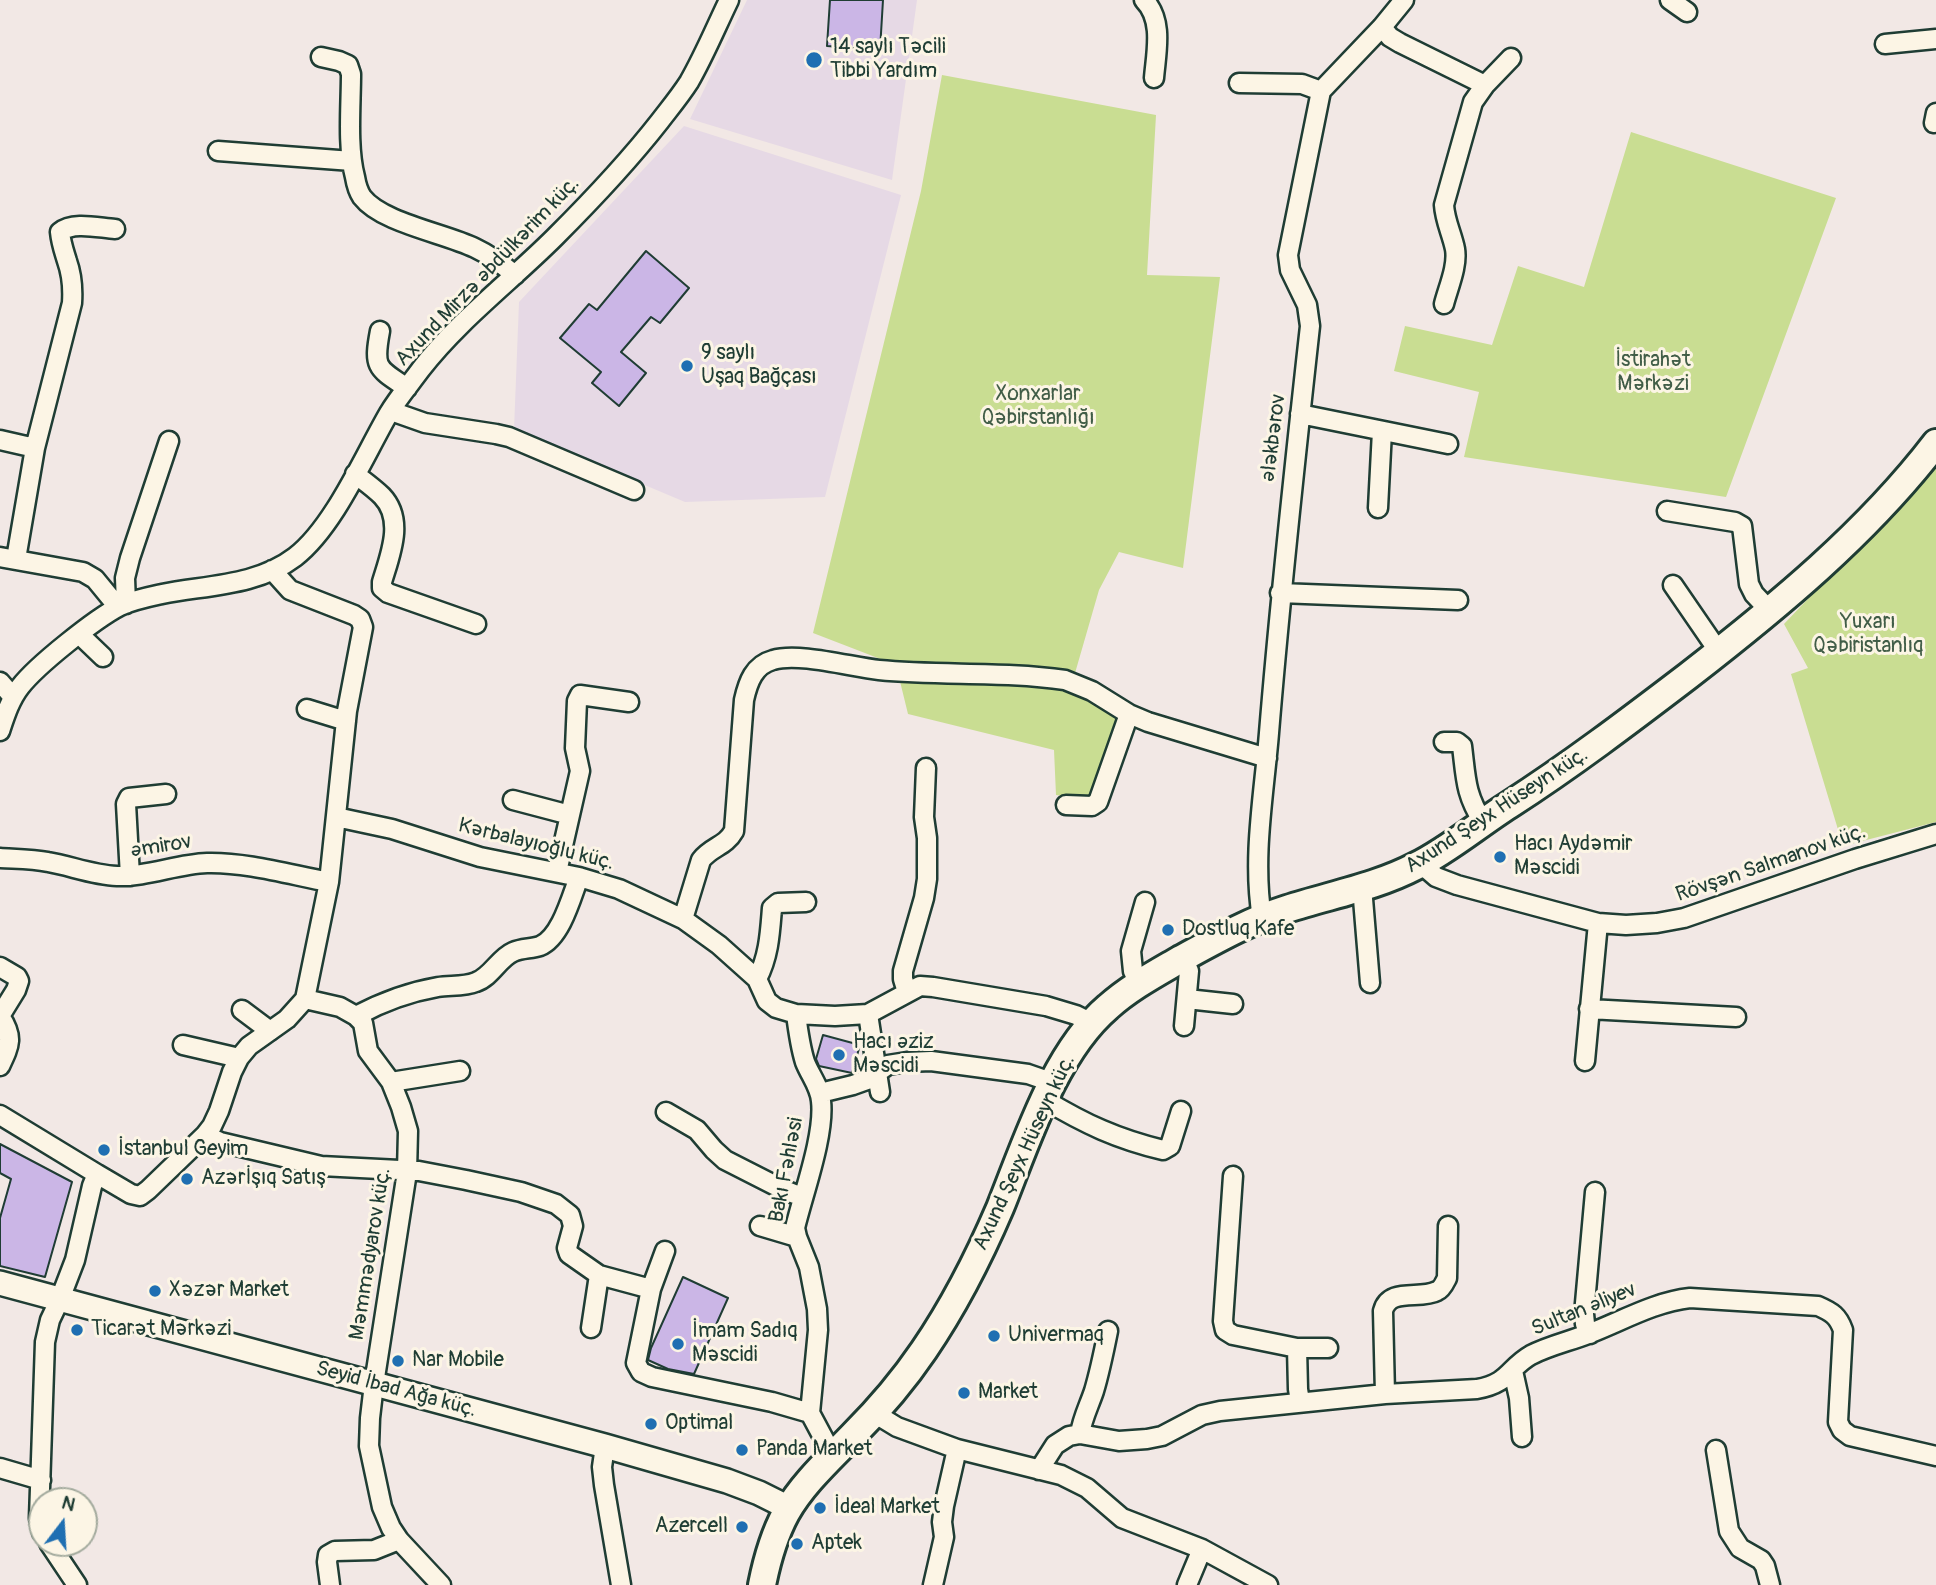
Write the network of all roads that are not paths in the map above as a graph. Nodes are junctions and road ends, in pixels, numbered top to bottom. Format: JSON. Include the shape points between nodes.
{"nodes":[{"id":1,"x":729,"y":0,"type":"edge"},
{"id":2,"x":1144,"y":0,"type":"edge"},
{"id":3,"x":1404,"y":0,"type":"edge"},
{"id":4,"x":1670,"y":0,"type":"edge"},
{"id":5,"x":1687,"y":12,"type":"dead end"},
{"id":6,"x":1382,"y":27,"type":"junction"},
{"id":7,"x":1936,"y":38,"type":"edge"},
{"id":8,"x":1885,"y":44,"type":"dead end"},
{"id":9,"x":321,"y":57,"type":"dead end"},
{"id":10,"x":1511,"y":58,"type":"dead end"},
{"id":11,"x":1154,"y":78,"type":"dead end"},
{"id":12,"x":1239,"y":83,"type":"dead end"},
{"id":13,"x":1485,"y":85,"type":"junction"},
{"id":14,"x":1321,"y":92,"type":"junction"},
{"id":15,"x":218,"y":151,"type":"dead end"},
{"id":16,"x":352,"y":161,"type":"junction"},
{"id":17,"x":115,"y":229,"type":"dead end"},
{"id":18,"x":515,"y":275,"type":"junction"},
{"id":19,"x":1444,"y":304,"type":"dead end"},
{"id":20,"x":380,"y":331,"type":"dead end"},
{"id":21,"x":407,"y":388,"type":"junction"},
{"id":22,"x":391,"y":411,"type":"junction"},
{"id":23,"x":1300,"y":414,"type":"junction"},
{"id":24,"x":1382,"y":431,"type":"junction"},
{"id":25,"x":0,"y":440,"type":"edge"},
{"id":26,"x":169,"y":441,"type":"dead end"},
{"id":27,"x":1936,"y":443,"type":"edge"},
{"id":28,"x":1448,"y":444,"type":"dead end"},
{"id":29,"x":36,"y":448,"type":"junction"},
{"id":30,"x":355,"y":474,"type":"junction"},
{"id":31,"x":634,"y":490,"type":"dead end"},
{"id":32,"x":1378,"y":508,"type":"dead end"},
{"id":33,"x":1667,"y":511,"type":"dead end"},
{"id":34,"x":8,"y":559,"type":"edge"},
{"id":35,"x":272,"y":570,"type":"junction"},
{"id":36,"x":1673,"y":585,"type":"dead end"},
{"id":37,"x":1280,"y":593,"type":"junction"},
{"id":38,"x":1458,"y":600,"type":"dead end"},
{"id":39,"x":122,"y":606,"type":"junction"},
{"id":40,"x":1770,"y":611,"type":"junction"},
{"id":41,"x":476,"y":624,"type":"dead end"},
{"id":42,"x":79,"y":634,"type":"junction"},
{"id":43,"x":1719,"y":652,"type":"junction"},
{"id":44,"x":103,"y":657,"type":"dead end"},
{"id":45,"x":0,"y":682,"type":"edge"},
{"id":46,"x":13,"y":697,"type":"junction"},
{"id":47,"x":629,"y":702,"type":"dead end"},
{"id":48,"x":307,"y":709,"type":"dead end"},
{"id":49,"x":1129,"y":714,"type":"junction"},
{"id":50,"x":346,"y":721,"type":"junction"},
{"id":51,"x":0,"y":731,"type":"edge"},
{"id":52,"x":1444,"y":742,"type":"dead end"},
{"id":53,"x":1267,"y":758,"type":"junction"},
{"id":54,"x":926,"y":768,"type":"dead end"},
{"id":55,"x":166,"y":794,"type":"dead end"},
{"id":56,"x":513,"y":800,"type":"dead end"},
{"id":57,"x":1066,"y":805,"type":"dead end"},
{"id":58,"x":570,"y":815,"type":"junction"},
{"id":59,"x":336,"y":817,"type":"junction"},
{"id":60,"x":1483,"y":822,"type":"junction"},
{"id":61,"x":1936,"y":834,"type":"edge"},
{"id":62,"x":0,"y":858,"type":"edge"},
{"id":63,"x":1421,"y":864,"type":"junction"},
{"id":64,"x":557,"y":872,"type":"junction"},
{"id":65,"x":130,"y":876,"type":"junction"},
{"id":66,"x":579,"y":877,"type":"junction"},
{"id":67,"x":330,"y":882,"type":"junction"},
{"id":68,"x":1362,"y":887,"type":"junction"},
{"id":69,"x":1145,"y":901,"type":"dead end"},
{"id":70,"x":806,"y":902,"type":"dead end"},
{"id":71,"x":1262,"y":918,"type":"junction"},
{"id":72,"x":683,"y":919,"type":"junction"},
{"id":73,"x":1598,"y":923,"type":"junction"},
{"id":74,"x":1183,"y":958,"type":"junction"},
{"id":75,"x":0,"y":967,"type":"edge"},
{"id":76,"x":757,"y":979,"type":"junction"},
{"id":77,"x":1370,"y":983,"type":"dead end"},
{"id":78,"x":1139,"y":984,"type":"junction"},
{"id":79,"x":907,"y":992,"type":"junction"},
{"id":80,"x":305,"y":999,"type":"junction"},
{"id":81,"x":1187,"y":999,"type":"junction"},
{"id":82,"x":1233,"y":1004,"type":"dead end"},
{"id":83,"x":1589,"y":1009,"type":"junction"},
{"id":84,"x":242,"y":1010,"type":"dead end"},
{"id":85,"x":796,"y":1014,"type":"junction"},
{"id":86,"x":868,"y":1014,"type":"junction"},
{"id":87,"x":0,"y":1016,"type":"edge"},
{"id":88,"x":356,"y":1016,"type":"junction"},
{"id":89,"x":1736,"y":1017,"type":"dead end"},
{"id":90,"x":1091,"y":1023,"type":"junction"},
{"id":91,"x":1184,"y":1026,"type":"dead end"},
{"id":92,"x":270,"y":1031,"type":"junction"},
{"id":93,"x":183,"y":1045,"type":"dead end"},
{"id":94,"x":239,"y":1058,"type":"junction"},
{"id":95,"x":1585,"y":1061,"type":"dead end"},
{"id":96,"x":0,"y":1066,"type":"edge"},
{"id":97,"x":460,"y":1071,"type":"dead end"},
{"id":98,"x":877,"y":1072,"type":"junction"},
{"id":99,"x":391,"y":1082,"type":"junction"},
{"id":100,"x":1049,"y":1091,"type":"junction"},
{"id":101,"x":880,"y":1092,"type":"dead end"},
{"id":102,"x":820,"y":1093,"type":"junction"},
{"id":103,"x":1181,"y":1111,"type":"dead end"},
{"id":104,"x":666,"y":1112,"type":"dead end"},
{"id":105,"x":0,"y":1115,"type":"edge"},
{"id":106,"x":205,"y":1135,"type":"junction"},
{"id":107,"x":407,"y":1172,"type":"junction"},
{"id":108,"x":97,"y":1174,"type":"junction"},
{"id":109,"x":1233,"y":1176,"type":"dead end"},
{"id":110,"x":1595,"y":1192,"type":"dead end"},
{"id":111,"x":803,"y":1197,"type":"junction"},
{"id":112,"x":760,"y":1226,"type":"dead end"},
{"id":113,"x":1448,"y":1226,"type":"dead end"},
{"id":114,"x":797,"y":1237,"type":"junction"},
{"id":115,"x":665,"y":1251,"type":"dead end"},
{"id":116,"x":599,"y":1275,"type":"junction"},
{"id":117,"x":0,"y":1283,"type":"edge"},
{"id":118,"x":651,"y":1289,"type":"junction"},
{"id":119,"x":61,"y":1299,"type":"junction"},
{"id":120,"x":591,"y":1328,"type":"dead end"},
{"id":121,"x":1108,"y":1331,"type":"dead end"},
{"id":122,"x":1590,"y":1334,"type":"junction"},
{"id":123,"x":1297,"y":1348,"type":"junction"},
{"id":124,"x":1328,"y":1348,"type":"dead end"},
{"id":125,"x":1513,"y":1371,"type":"junction"},
{"id":126,"x":374,"y":1384,"type":"junction"},
{"id":127,"x":1385,"y":1394,"type":"junction"},
{"id":128,"x":1300,"y":1402,"type":"junction"},
{"id":129,"x":810,"y":1413,"type":"junction"},
{"id":130,"x":874,"y":1413,"type":"junction"},
{"id":131,"x":1080,"y":1434,"type":"junction"},
{"id":132,"x":1522,"y":1437,"type":"dead end"},
{"id":133,"x":605,"y":1446,"type":"junction"},
{"id":134,"x":957,"y":1449,"type":"junction"},
{"id":135,"x":1716,"y":1450,"type":"dead end"},
{"id":136,"x":1936,"y":1455,"type":"edge"},
{"id":137,"x":833,"y":1456,"type":"junction"},
{"id":138,"x":0,"y":1468,"type":"edge"},
{"id":139,"x":1039,"y":1470,"type":"junction"},
{"id":140,"x":41,"y":1480,"type":"junction"},
{"id":141,"x":40,"y":1487,"type":"edge"},
{"id":142,"x":789,"y":1508,"type":"junction"},
{"id":143,"x":399,"y":1540,"type":"junction"},
{"id":144,"x":1202,"y":1549,"type":"junction"},
{"id":145,"x":58,"y":1557,"type":"edge"},
{"id":146,"x":77,"y":1585,"type":"edge"},
{"id":147,"x":330,"y":1585,"type":"edge"},
{"id":148,"x":441,"y":1585,"type":"edge"},
{"id":149,"x":621,"y":1585,"type":"edge"},
{"id":150,"x":762,"y":1585,"type":"edge"},
{"id":151,"x":933,"y":1585,"type":"edge"},
{"id":152,"x":1188,"y":1585,"type":"edge"},
{"id":153,"x":1269,"y":1585,"type":"edge"},
{"id":154,"x":1770,"y":1585,"type":"edge"}],
"edges":[{"from":1,"to":18,"type":"street","name":"Axund Mirzə Əbdülkərim küç.","via":[[689,81],[639,148]]},
{"from":2,"to":11,"type":"street","via":[[1158,33]]},
{"from":3,"to":6,"type":"street"},
{"from":4,"to":5,"type":"street"},
{"from":6,"to":13,"type":"street","via":[[1400,43]]},
{"from":6,"to":14,"type":"street"},
{"from":7,"to":8,"type":"street"},
{"from":9,"to":16,"type":"street","via":[[348,65],[351,74]]},
{"from":10,"to":13,"type":"street"},
{"from":12,"to":14,"type":"street","via":[[1302,84]]},
{"from":13,"to":19,"type":"street","via":[[1467,119],[1444,205],[1455,251]]},
{"from":14,"to":23,"type":"street","name":"Ələkbərov","via":[[1288,255],[1310,326]]},
{"from":15,"to":16,"type":"street"},
{"from":16,"to":18,"type":"street","via":[[361,195],[370,204],[386,215],[473,247]]},
{"from":17,"to":29,"type":"street","via":[[79,227],[60,232],[73,286],[72,303]]},
{"from":18,"to":21,"type":"street","name":"Axund Mirzə Əbdülkərim küç.","via":[[443,345]]},
{"from":20,"to":21,"type":"street","via":[[377,365]]},
{"from":21,"to":22,"type":"street","name":"Axund Mirzə Əbdülkərim küç."},
{"from":22,"to":30,"type":"street","name":"Axund Mirzə Əbdülkərim küç."},
{"from":22,"to":31,"type":"street","via":[[425,423],[509,437]]},
{"from":23,"to":24,"type":"street"},
{"from":23,"to":37,"type":"street","name":"Ələkbərov"},
{"from":24,"to":28,"type":"street"},
{"from":24,"to":32,"type":"street"},
{"from":25,"to":29,"type":"street"},
{"from":26,"to":39,"type":"street","via":[[130,558]]},
{"from":27,"to":40,"type":"main road","name":"Axund Şeyx Hüseyn küç.","via":[[1848,540]]},
{"from":29,"to":34,"type":"street"},
{"from":30,"to":35,"type":"street","name":"Axund Mirzə Əbdülkərim küç.","via":[[311,542]]},
{"from":30,"to":41,"type":"street","via":[[383,497],[394,520],[394,542],[383,588]]},
{"from":33,"to":40,"type":"street","via":[[1742,526],[1749,584]]},
{"from":34,"to":39,"type":"street","via":[[83,572]]},
{"from":35,"to":39,"type":"street","name":"Axund Mirzə Əbdülkərim küç."},
{"from":35,"to":50,"type":"street","via":[[290,590],[360,619],[363,627]]},
{"from":36,"to":43,"type":"street"},
{"from":37,"to":38,"type":"street"},
{"from":37,"to":53,"type":"street","name":"Ələkbərov"},
{"from":39,"to":42,"type":"street","name":"Axund Mirzə Əbdülkərim küç."},
{"from":40,"to":43,"type":"main road","name":"Axund Şeyx Hüseyn küç."},
{"from":42,"to":44,"type":"street"},
{"from":42,"to":46,"type":"street","name":"Axund Mirzə Əbdülkərim küç."},
{"from":43,"to":60,"type":"main road","name":"Axund Şeyx Hüseyn küç.","via":[[1609,737]]},
{"from":45,"to":46,"type":"street"},
{"from":46,"to":51,"type":"street","name":"Axund Mirzə Əbdülkərim küç."},
{"from":47,"to":58,"type":"street","via":[[580,695],[576,748],[580,771]]},
{"from":48,"to":50,"type":"street"},
{"from":49,"to":53,"type":"street"},
{"from":49,"to":57,"type":"street","via":[[1098,802]]},
{"from":49,"to":72,"type":"street","via":[[1078,684],[1053,678],[881,670],[785,657],[765,663],[756,670],[744,700],[734,831],[729,841],[701,860]]},
{"from":50,"to":59,"type":"street"},
{"from":52,"to":60,"type":"street","via":[[1462,746],[1468,794]]},
{"from":53,"to":71,"type":"street","name":"Ələkbərov","via":[[1258,852]]},
{"from":54,"to":79,"type":"street","via":[[927,879],[903,971]]},
{"from":55,"to":65,"type":"street","via":[[129,798],[126,804]]},
{"from":56,"to":58,"type":"street"},
{"from":58,"to":64,"type":"street"},
{"from":59,"to":64,"type":"street","name":"Kərbalayıoğlu küç.","via":[[414,835],[480,857]]},
{"from":59,"to":67,"type":"street"},
{"from":60,"to":63,"type":"main road","name":"Axund Şeyx Hüseyn küç."},
{"from":61,"to":73,"type":"street","name":"Rövşən Salmanov küç.","via":[[1684,918],[1636,925]]},
{"from":62,"to":65,"type":"street","name":"Əmirov"},
{"from":63,"to":68,"type":"main road","name":"Axund Şeyx Hüseyn küç."},
{"from":63,"to":73,"type":"street","name":"Rövşən Salmanov küç.","via":[[1436,877],[1457,885]]},
{"from":64,"to":66,"type":"street","name":"Kərbalayıoğlu küç."},
{"from":65,"to":67,"type":"street","name":"Əmirov","via":[[207,863]]},
{"from":66,"to":72,"type":"street","name":"Kərbalayıoğlu küç.","via":[[619,889]]},
{"from":66,"to":88,"type":"street","via":[[562,921],[543,944],[512,952],[477,982],[405,995]]},
{"from":67,"to":80,"type":"street"},
{"from":68,"to":71,"type":"main road","name":"Axund Şeyx Hüseyn küç."},
{"from":68,"to":77,"type":"street"},
{"from":69,"to":78,"type":"street","via":[[1132,951]]},
{"from":70,"to":76,"type":"street","via":[[778,903],[772,908],[768,952]]},
{"from":71,"to":74,"type":"main road","name":"Axund Şeyx Hüseyn küç."},
{"from":72,"to":76,"type":"street","name":"Kərbalayıoğlu küç."},
{"from":73,"to":83,"type":"street"},
{"from":74,"to":78,"type":"main road","name":"Axund Şeyx Hüseyn küç."},
{"from":74,"to":81,"type":"street","via":[[1189,971]]},
{"from":75,"to":87,"type":"street","via":[[19,981]]},
{"from":76,"to":85,"type":"street","name":"Kərbalayıoğlu küç.","via":[[767,1001]]},
{"from":78,"to":90,"type":"main road","name":"Axund Şeyx Hüseyn küç."},
{"from":79,"to":86,"type":"street","name":"Kərbalayıoğlu küç."},
{"from":79,"to":90,"type":"street","name":"Kərbalayıoğlu küç.","via":[[920,986],[951,989],[1046,1006]]},
{"from":80,"to":88,"type":"street"},
{"from":80,"to":92,"type":"street"},
{"from":81,"to":82,"type":"street"},
{"from":81,"to":91,"type":"street"},
{"from":83,"to":89,"type":"street"},
{"from":83,"to":95,"type":"street"},
{"from":84,"to":92,"type":"street"},
{"from":85,"to":86,"type":"street","name":"Kərbalayıoğlu küç."},
{"from":85,"to":102,"type":"street","name":"Bakı Fəhləsi","via":[[801,1048]]},
{"from":86,"to":98,"type":"street"},
{"from":87,"to":96,"type":"street","via":[[10,1037]]},
{"from":88,"to":99,"type":"street","name":"Məmmədyarov küç.","via":[[369,1051]]},
{"from":90,"to":100,"type":"main road","name":"Axund Şeyx Hüseyn küç."},
{"from":92,"to":94,"type":"street"},
{"from":93,"to":94,"type":"street"},
{"from":94,"to":106,"type":"street"},
{"from":97,"to":99,"type":"street"},
{"from":98,"to":100,"type":"street","via":[[897,1063],[932,1061],[1028,1074]]},
{"from":98,"to":101,"type":"street"},
{"from":98,"to":102,"type":"street","via":[[867,1080]]},
{"from":99,"to":107,"type":"street","name":"Məmmədyarov küç.","via":[[408,1131]]},
{"from":100,"to":103,"type":"street","via":[[1104,1132],[1163,1150],[1170,1146]]},
{"from":100,"to":130,"type":"main road","name":"Axund Şeyx Hüseyn küç.","via":[[998,1213],[951,1308]]},
{"from":102,"to":111,"type":"street","name":"Bakı Fəhləsi","via":[[818,1140]]},
{"from":104,"to":111,"type":"street","via":[[697,1130],[726,1160]]},
{"from":105,"to":108,"type":"street"},
{"from":106,"to":107,"type":"street","via":[[321,1166]]},
{"from":106,"to":108,"type":"street","via":[[139,1196]]},
{"from":107,"to":116,"type":"street","via":[[436,1173],[521,1192],[564,1209],[573,1226],[569,1254]]},
{"from":107,"to":126,"type":"street","name":"Məmmədyarov küç."},
{"from":108,"to":119,"type":"street"},
{"from":109,"to":123,"type":"street","via":[[1225,1330]]},
{"from":110,"to":122,"type":"street","via":[[1584,1314]]},
{"from":111,"to":114,"type":"street","name":"Bakı Fəhləsi"},
{"from":112,"to":114,"type":"street"},
{"from":113,"to":127,"type":"street","via":[[1444,1285],[1437,1292],[1385,1303]]},
{"from":114,"to":129,"type":"street","name":"Bakı Fəhləsi","via":[[809,1267],[817,1309]]},
{"from":115,"to":118,"type":"street"},
{"from":116,"to":118,"type":"street"},
{"from":116,"to":120,"type":"street"},
{"from":117,"to":119,"type":"street","name":"Seyid İbad Ağa küç."},
{"from":118,"to":129,"type":"street","via":[[636,1363],[641,1372]]},
{"from":119,"to":126,"type":"street","name":"Seyid İbad Ağa küç."},
{"from":119,"to":140,"type":"street","via":[[45,1342]]},
{"from":121,"to":131,"type":"street"},
{"from":122,"to":125,"type":"street","name":"Sultan Əliyev","via":[[1531,1355]]},
{"from":122,"to":136,"type":"street","name":"Sultan Əliyev","via":[[1653,1307],[1690,1298],[1818,1306],[1839,1317],[1843,1330],[1838,1422],[1842,1430],[1850,1436]]},
{"from":123,"to":124,"type":"street"},
{"from":123,"to":128,"type":"street"},
{"from":125,"to":127,"type":"street","name":"Sultan Əliyev","via":[[1500,1383],[1477,1389]]},
{"from":125,"to":132,"type":"street"},
{"from":126,"to":133,"type":"street","name":"Seyid İbad Ağa küç."},
{"from":126,"to":143,"type":"street","name":"Məmmədyarov küç.","via":[[369,1446],[382,1507]]},
{"from":127,"to":128,"type":"street","name":"Sultan Əliyev"},
{"from":128,"to":131,"type":"street","name":"Sultan Əliyev","via":[[1202,1415],[1147,1439],[1119,1441]]},
{"from":129,"to":137,"type":"street"},
{"from":130,"to":134,"type":"street","via":[[897,1427]]},
{"from":130,"to":137,"type":"main road","name":"Axund Şeyx Hüseyn küç."},
{"from":131,"to":139,"type":"street","via":[[1055,1445]]},
{"from":133,"to":142,"type":"street","name":"Seyid İbad Ağa küç.","via":[[727,1481]]},
{"from":133,"to":149,"type":"street","via":[[604,1485]]},
{"from":134,"to":139,"type":"street"},
{"from":134,"to":151,"type":"street"},
{"from":135,"to":154,"type":"street","via":[[1728,1531],[1740,1548],[1761,1560]]},
{"from":137,"to":142,"type":"main road","name":"Axund Şeyx Hüseyn küç."},
{"from":138,"to":140,"type":"street"},
{"from":139,"to":144,"type":"street","via":[[1087,1488],[1122,1518]]},
{"from":140,"to":141,"type":"street"},
{"from":142,"to":150,"type":"main road","name":"Axund Şeyx Hüseyn küç.","via":[[770,1550]]},
{"from":143,"to":147,"type":"street","via":[[374,1549],[335,1550],[328,1555]]},
{"from":143,"to":148,"type":"street","name":"Məmmədyarov küç."},
{"from":144,"to":152,"type":"street"},
{"from":144,"to":153,"type":"street"},
{"from":145,"to":146,"type":"street"}]}
